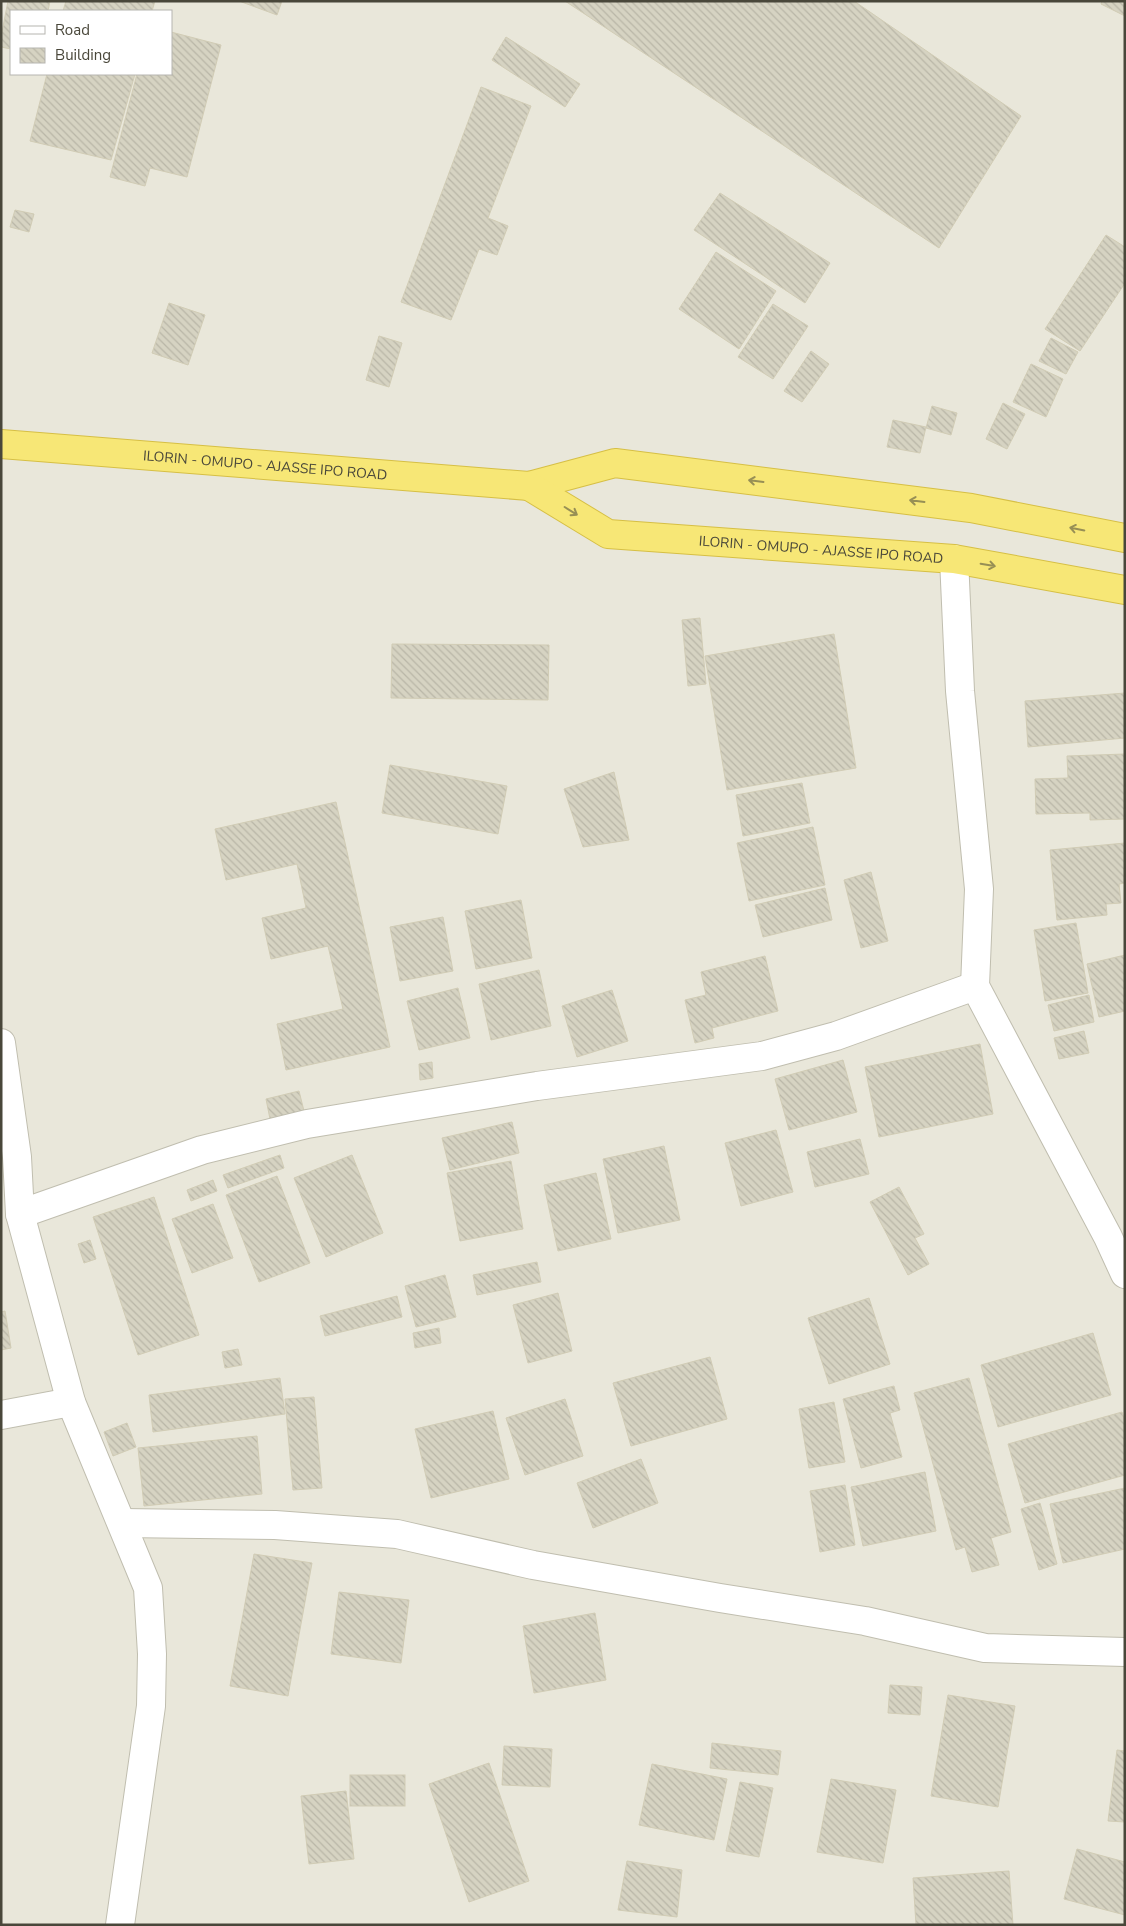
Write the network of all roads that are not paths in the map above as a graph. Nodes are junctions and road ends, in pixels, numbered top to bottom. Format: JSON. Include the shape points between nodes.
{"nodes":[{"id":1,"x":1,"y":444,"type":"edge"},
{"id":2,"x":529,"y":486,"type":"junction"},
{"id":3,"x":1125,"y":538,"type":"edge"},
{"id":4,"x":954,"y":559,"type":"junction"},
{"id":5,"x":1125,"y":590,"type":"edge"},
{"id":6,"x":975,"y":986,"type":"junction"},
{"id":7,"x":1,"y":1043,"type":"edge"},
{"id":8,"x":20,"y":1214,"type":"junction"},
{"id":9,"x":1125,"y":1274,"type":"edge"},
{"id":10,"x":71,"y":1402,"type":"junction"},
{"id":11,"x":1,"y":1415,"type":"edge"},
{"id":12,"x":122,"y":1524,"type":"junction"},
{"id":13,"x":1125,"y":1652,"type":"edge"},
{"id":14,"x":120,"y":1925,"type":"edge"}],
"edges":[{"from":1,"to":2,"type":"highway","name":"ILORIN - OMUPO - AJASSE IPO ROAD"},
{"from":3,"to":2,"type":"highway","name":"ILORIN - OMUPO - AJASSE IPO ROAD","one_way":true,"via":[[971,508],[614,463]]},
{"from":2,"to":4,"type":"highway","name":"ILORIN - OMUPO - AJASSE IPO ROAD","one_way":true,"via":[[608,534]]},
{"from":4,"to":5,"type":"highway","name":"ILORIN - OMUPO - AJASSE IPO ROAD","one_way":true},
{"from":4,"to":6,"type":"street","via":[[960,691],[979,889]]},
{"from":6,"to":8,"type":"street","via":[[836,1036],[762,1056],[537,1086],[306,1124],[202,1150]]},
{"from":6,"to":9,"type":"street"},
{"from":7,"to":8,"type":"street"},
{"from":8,"to":10,"type":"street"},
{"from":10,"to":11,"type":"street"},
{"from":10,"to":12,"type":"street"},
{"from":12,"to":13,"type":"street","via":[[276,1525],[396,1534],[533,1565],[865,1621],[985,1648]]},
{"from":12,"to":14,"type":"street","via":[[148,1588],[152,1654],[151,1706]]}]}
